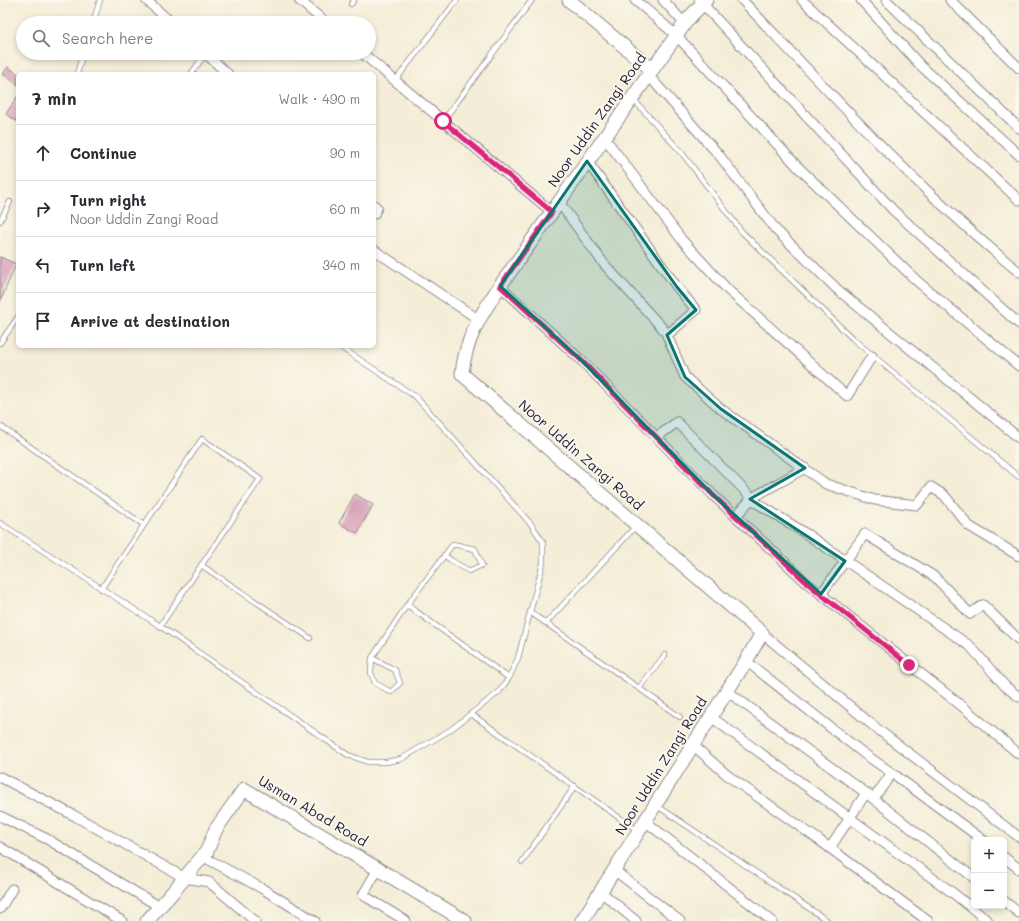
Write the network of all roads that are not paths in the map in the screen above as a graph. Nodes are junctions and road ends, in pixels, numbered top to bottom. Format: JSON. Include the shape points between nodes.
{"nodes":[{"id":1,"x":100,"y":0,"type":"edge"},
{"id":2,"x":146,"y":0,"type":"edge"},
{"id":3,"x":299,"y":0,"type":"edge"},
{"id":4,"x":457,"y":0,"type":"edge"},
{"id":5,"x":532,"y":0,"type":"edge"},
{"id":6,"x":569,"y":0,"type":"edge"},
{"id":7,"x":635,"y":0,"type":"edge"},
{"id":8,"x":663,"y":0,"type":"edge"},
{"id":9,"x":742,"y":0,"type":"edge"},
{"id":10,"x":802,"y":0,"type":"edge"},
{"id":11,"x":862,"y":0,"type":"edge"},
{"id":12,"x":886,"y":0,"type":"edge"},
{"id":13,"x":950,"y":0,"type":"edge"},
{"id":14,"x":703,"y":1,"type":"edge"},
{"id":15,"x":95,"y":16,"type":"edge"},
{"id":16,"x":164,"y":16,"type":"edge"},
{"id":17,"x":318,"y":16,"type":"edge"},
{"id":18,"x":685,"y":24,"type":"junction"},
{"id":19,"x":676,"y":35,"type":"junction"},
{"id":20,"x":81,"y":60,"type":"edge"},
{"id":21,"x":200,"y":60,"type":"edge"},
{"id":22,"x":213,"y":60,"type":"edge"},
{"id":23,"x":370,"y":60,"type":"edge"},
{"id":24,"x":1019,"y":68,"type":"edge"},
{"id":25,"x":78,"y":72,"type":"edge"},
{"id":26,"x":192,"y":72,"type":"edge"},
{"id":27,"x":226,"y":72,"type":"edge"},
{"id":28,"x":650,"y":73,"type":"junction"},
{"id":29,"x":395,"y":81,"type":"junction"},
{"id":30,"x":632,"y":97,"type":"junction"},
{"id":31,"x":443,"y":121,"type":"junction"},
{"id":32,"x":1019,"y":128,"type":"edge"},
{"id":33,"x":604,"y":137,"type":"junction"},
{"id":34,"x":1019,"y":155,"type":"edge"},
{"id":35,"x":587,"y":161,"type":"junction"},
{"id":36,"x":1019,"y":200,"type":"edge"},
{"id":37,"x":10,"y":202,"type":"dead end"},
{"id":38,"x":555,"y":207,"type":"junction"},
{"id":39,"x":0,"y":221,"type":"edge"},
{"id":40,"x":376,"y":251,"type":"edge"},
{"id":41,"x":1019,"y":272,"type":"edge"},
{"id":42,"x":500,"y":286,"type":"junction"},
{"id":43,"x":478,"y":319,"type":"junction"},
{"id":44,"x":16,"y":320,"type":"edge"},
{"id":45,"x":1019,"y":324,"type":"edge"},
{"id":46,"x":667,"y":334,"type":"junction"},
{"id":47,"x":0,"y":343,"type":"edge"},
{"id":48,"x":341,"y":348,"type":"edge"},
{"id":49,"x":872,"y":356,"type":"junction"},
{"id":50,"x":1019,"y":366,"type":"edge"},
{"id":51,"x":0,"y":426,"type":"edge"},
{"id":52,"x":656,"y":437,"type":"junction"},
{"id":53,"x":1019,"y":438,"type":"edge"},
{"id":54,"x":805,"y":468,"type":"junction"},
{"id":55,"x":1019,"y":476,"type":"edge"},
{"id":56,"x":752,"y":498,"type":"junction"},
{"id":57,"x":736,"y":516,"type":"junction"},
{"id":58,"x":0,"y":523,"type":"edge"},
{"id":59,"x":637,"y":524,"type":"junction"},
{"id":60,"x":144,"y":525,"type":"junction"},
{"id":61,"x":444,"y":555,"type":"junction"},
{"id":62,"x":1019,"y":556,"type":"edge"},
{"id":63,"x":845,"y":562,"type":"junction"},
{"id":64,"x":201,"y":565,"type":"junction"},
{"id":65,"x":101,"y":589,"type":"junction"},
{"id":66,"x":821,"y":594,"type":"junction"},
{"id":67,"x":407,"y":605,"type":"junction"},
{"id":68,"x":530,"y":612,"type":"junction"},
{"id":69,"x":546,"y":623,"type":"junction"},
{"id":70,"x":160,"y":626,"type":"junction"},
{"id":71,"x":762,"y":633,"type":"junction"},
{"id":72,"x":310,"y":638,"type":"dead end"},
{"id":73,"x":1019,"y":640,"type":"edge"},
{"id":74,"x":665,"y":655,"type":"dead end"},
{"id":75,"x":372,"y":658,"type":"junction"},
{"id":76,"x":746,"y":661,"type":"junction"},
{"id":77,"x":509,"y":678,"type":"junction"},
{"id":78,"x":639,"y":688,"type":"junction"},
{"id":79,"x":727,"y":691,"type":"junction"},
{"id":80,"x":1019,"y":697,"type":"edge"},
{"id":81,"x":471,"y":714,"type":"junction"},
{"id":82,"x":710,"y":717,"type":"junction"},
{"id":83,"x":680,"y":718,"type":"dead end"},
{"id":84,"x":693,"y":745,"type":"junction"},
{"id":85,"x":1019,"y":754,"type":"edge"},
{"id":86,"x":892,"y":773,"type":"junction"},
{"id":87,"x":0,"y":777,"type":"edge"},
{"id":88,"x":575,"y":786,"type":"junction"},
{"id":89,"x":866,"y":793,"type":"junction"},
{"id":90,"x":655,"y":805,"type":"junction"},
{"id":91,"x":0,"y":816,"type":"edge"},
{"id":92,"x":850,"y":817,"type":"junction"},
{"id":93,"x":642,"y":826,"type":"junction"},
{"id":94,"x":1019,"y":836,"type":"edge"},
{"id":95,"x":980,"y":837,"type":"edge"},
{"id":96,"x":0,"y":847,"type":"edge"},
{"id":97,"x":830,"y":848,"type":"junction"},
{"id":98,"x":202,"y":856,"type":"junction"},
{"id":99,"x":1007,"y":859,"type":"edge"},
{"id":100,"x":522,"y":862,"type":"dead end"},
{"id":101,"x":378,"y":869,"type":"junction"},
{"id":102,"x":1019,"y":869,"type":"edge"},
{"id":103,"x":614,"y":870,"type":"junction"},
{"id":104,"x":971,"y":876,"type":"edge"},
{"id":105,"x":185,"y":878,"type":"junction"},
{"id":106,"x":12,"y":889,"type":"dead end"},
{"id":107,"x":600,"y":892,"type":"junction"},
{"id":108,"x":1007,"y":903,"type":"edge"},
{"id":109,"x":160,"y":907,"type":"junction"},
{"id":110,"x":0,"y":909,"type":"edge"},
{"id":111,"x":1019,"y":913,"type":"edge"},
{"id":112,"x":122,"y":921,"type":"edge"},
{"id":113,"x":148,"y":921,"type":"edge"},
{"id":114,"x":255,"y":921,"type":"edge"},
{"id":115,"x":315,"y":921,"type":"edge"},
{"id":116,"x":406,"y":921,"type":"edge"},
{"id":117,"x":465,"y":921,"type":"edge"},
{"id":118,"x":582,"y":921,"type":"edge"},
{"id":119,"x":636,"y":921,"type":"edge"},
{"id":120,"x":680,"y":921,"type":"edge"},
{"id":121,"x":772,"y":921,"type":"edge"},
{"id":122,"x":828,"y":921,"type":"edge"},
{"id":123,"x":928,"y":921,"type":"edge"},
{"id":124,"x":988,"y":921,"type":"edge"}],
"edges":[{"from":1,"to":15,"type":"lane"},
{"from":2,"to":16,"type":"street"},
{"from":3,"to":17,"type":"street"},
{"from":4,"to":29,"type":"lane"},
{"from":5,"to":31,"type":"lane"},
{"from":6,"to":28,"type":"street"},
{"from":7,"to":19,"type":"street"},
{"from":8,"to":18,"type":"street"},
{"from":9,"to":41,"type":"street","via":[[876,142]]},
{"from":10,"to":36,"type":"street"},
{"from":11,"to":34,"type":"street","via":[[920,65]]},
{"from":12,"to":32,"type":"street"},
{"from":13,"to":24,"type":"street"},
{"from":14,"to":18,"type":"street","name":"Noor Uddin Zangi Road"},
{"from":14,"to":45,"type":"street","via":[[893,210]]},
{"from":18,"to":19,"type":"street","name":"Noor Uddin Zangi Road"},
{"from":19,"to":28,"type":"street","name":"Noor Uddin Zangi Road"},
{"from":19,"to":50,"type":"street","via":[[798,167],[917,281]]},
{"from":20,"to":25,"type":"lane"},
{"from":21,"to":26,"type":"lane"},
{"from":22,"to":27,"type":"street"},
{"from":23,"to":29,"type":"street"},
{"from":28,"to":30,"type":"street","name":"Noor Uddin Zangi Road"},
{"from":28,"to":53,"type":"street","via":[[719,155],[776,230],[838,290]]},
{"from":29,"to":31,"type":"street"},
{"from":30,"to":33,"type":"street","name":"Noor Uddin Zangi Road"},
{"from":30,"to":49,"type":"lane","via":[[682,153],[742,232]]},
{"from":31,"to":38,"type":"street"},
{"from":33,"to":35,"type":"street","name":"Noor Uddin Zangi Road"},
{"from":33,"to":49,"type":"street","via":[[682,240],[728,290],[848,396]]},
{"from":35,"to":38,"type":"street","name":"Noor Uddin Zangi Road"},
{"from":35,"to":46,"type":"street","via":[[696,310]]},
{"from":37,"to":39,"type":"lane"},
{"from":38,"to":42,"type":"street","name":"Noor Uddin Zangi Road"},
{"from":38,"to":46,"type":"street"},
{"from":40,"to":43,"type":"street"},
{"from":42,"to":43,"type":"street","name":"Noor Uddin Zangi Road"},
{"from":42,"to":52,"type":"street","via":[[582,361]]},
{"from":43,"to":59,"type":"street","name":"Noor Uddin Zangi Road","via":[[463,358],[462,374]]},
{"from":44,"to":47,"type":"lane"},
{"from":46,"to":54,"type":"street","via":[[685,377],[721,409]]},
{"from":48,"to":68,"type":"lane","via":[[416,397],[532,524],[543,542],[543,563]]},
{"from":49,"to":55,"type":"lane"},
{"from":51,"to":60,"type":"lane"},
{"from":52,"to":56,"type":"street","via":[[677,422]]},
{"from":52,"to":57,"type":"street"},
{"from":54,"to":56,"type":"street"},
{"from":54,"to":62,"type":"street","via":[[826,484],[875,500],[917,505],[931,487],[944,495],[969,526]]},
{"from":56,"to":57,"type":"street"},
{"from":56,"to":63,"type":"street"},
{"from":57,"to":66,"type":"street"},
{"from":58,"to":65,"type":"lane"},
{"from":59,"to":69,"type":"lane"},
{"from":59,"to":71,"type":"street","name":"Noor Uddin Zangi Road"},
{"from":60,"to":64,"type":"lane","via":[[202,439],[260,479]]},
{"from":60,"to":65,"type":"lane"},
{"from":61,"to":61,"type":"lane","via":[[452,544],[475,549],[482,565],[469,571]]},
{"from":61,"to":67,"type":"lane"},
{"from":63,"to":66,"type":"street"},
{"from":63,"to":73,"type":"street","via":[[865,534],[935,577],[970,614],[983,605]]},
{"from":63,"to":80,"type":"street","via":[[970,646],[1005,686]]},
{"from":64,"to":70,"type":"lane"},
{"from":64,"to":72,"type":"lane"},
{"from":65,"to":70,"type":"lane"},
{"from":66,"to":85,"type":"street"},
{"from":67,"to":75,"type":"lane"},
{"from":67,"to":77,"type":"lane"},
{"from":68,"to":69,"type":"lane"},
{"from":68,"to":77,"type":"lane","via":[[518,658]]},
{"from":69,"to":78,"type":"lane"},
{"from":70,"to":81,"type":"lane","via":[[348,755],[368,762],[401,759],[450,730]]},
{"from":71,"to":76,"type":"street","name":"Noor Uddin Zangi Road"},
{"from":71,"to":94,"type":"street","via":[[876,728]]},
{"from":74,"to":78,"type":"lane"},
{"from":75,"to":75,"type":"lane","via":[[371,673],[375,682],[391,692],[400,683],[395,670]]},
{"from":76,"to":79,"type":"street","name":"Noor Uddin Zangi Road"},
{"from":76,"to":86,"type":"street","via":[[863,754]]},
{"from":77,"to":81,"type":"lane","via":[[499,692]]},
{"from":78,"to":83,"type":"lane"},
{"from":79,"to":82,"type":"street","name":"Noor Uddin Zangi Road"},
{"from":79,"to":89,"type":"street"},
{"from":81,"to":88,"type":"lane"},
{"from":82,"to":84,"type":"street","name":"Noor Uddin Zangi Road"},
{"from":82,"to":92,"type":"street"},
{"from":84,"to":90,"type":"street","name":"Noor Uddin Zangi Road"},
{"from":84,"to":97,"type":"street","via":[[727,776]]},
{"from":86,"to":89,"type":"street","via":[[874,798]]},
{"from":86,"to":95,"type":"street"},
{"from":87,"to":105,"type":"street"},
{"from":88,"to":93,"type":"lane"},
{"from":88,"to":100,"type":"lane"},
{"from":89,"to":92,"type":"street"},
{"from":89,"to":104,"type":"street"},
{"from":90,"to":93,"type":"street","name":"Noor Uddin Zangi Road"},
{"from":90,"to":122,"type":"lane"},
{"from":91,"to":109,"type":"street","via":[[47,839]]},
{"from":92,"to":97,"type":"street"},
{"from":92,"to":124,"type":"street"},
{"from":93,"to":103,"type":"street","name":"Noor Uddin Zangi Road"},
{"from":93,"to":121,"type":"street"},
{"from":96,"to":112,"type":"street"},
{"from":97,"to":123,"type":"street"},
{"from":98,"to":101,"type":"street","name":"Usman Abad Road","via":[[207,851],[216,829],[244,789]]},
{"from":98,"to":105,"type":"street","name":"Usman Abad Road"},
{"from":98,"to":115,"type":"street"},
{"from":99,"to":102,"type":"street"},
{"from":101,"to":116,"type":"street","via":[[363,896]]},
{"from":101,"to":117,"type":"street","name":"Usman Abad Road"},
{"from":103,"to":107,"type":"street","name":"Noor Uddin Zangi Road"},
{"from":103,"to":120,"type":"street"},
{"from":105,"to":109,"type":"street","name":"Usman Abad Road"},
{"from":105,"to":114,"type":"street","via":[[209,882]]},
{"from":106,"to":110,"type":"street"},
{"from":107,"to":118,"type":"street","name":"Noor Uddin Zangi Road"},
{"from":107,"to":119,"type":"street"},
{"from":108,"to":111,"type":"street"},
{"from":109,"to":113,"type":"street","name":"Usman Abad Road"}]}
